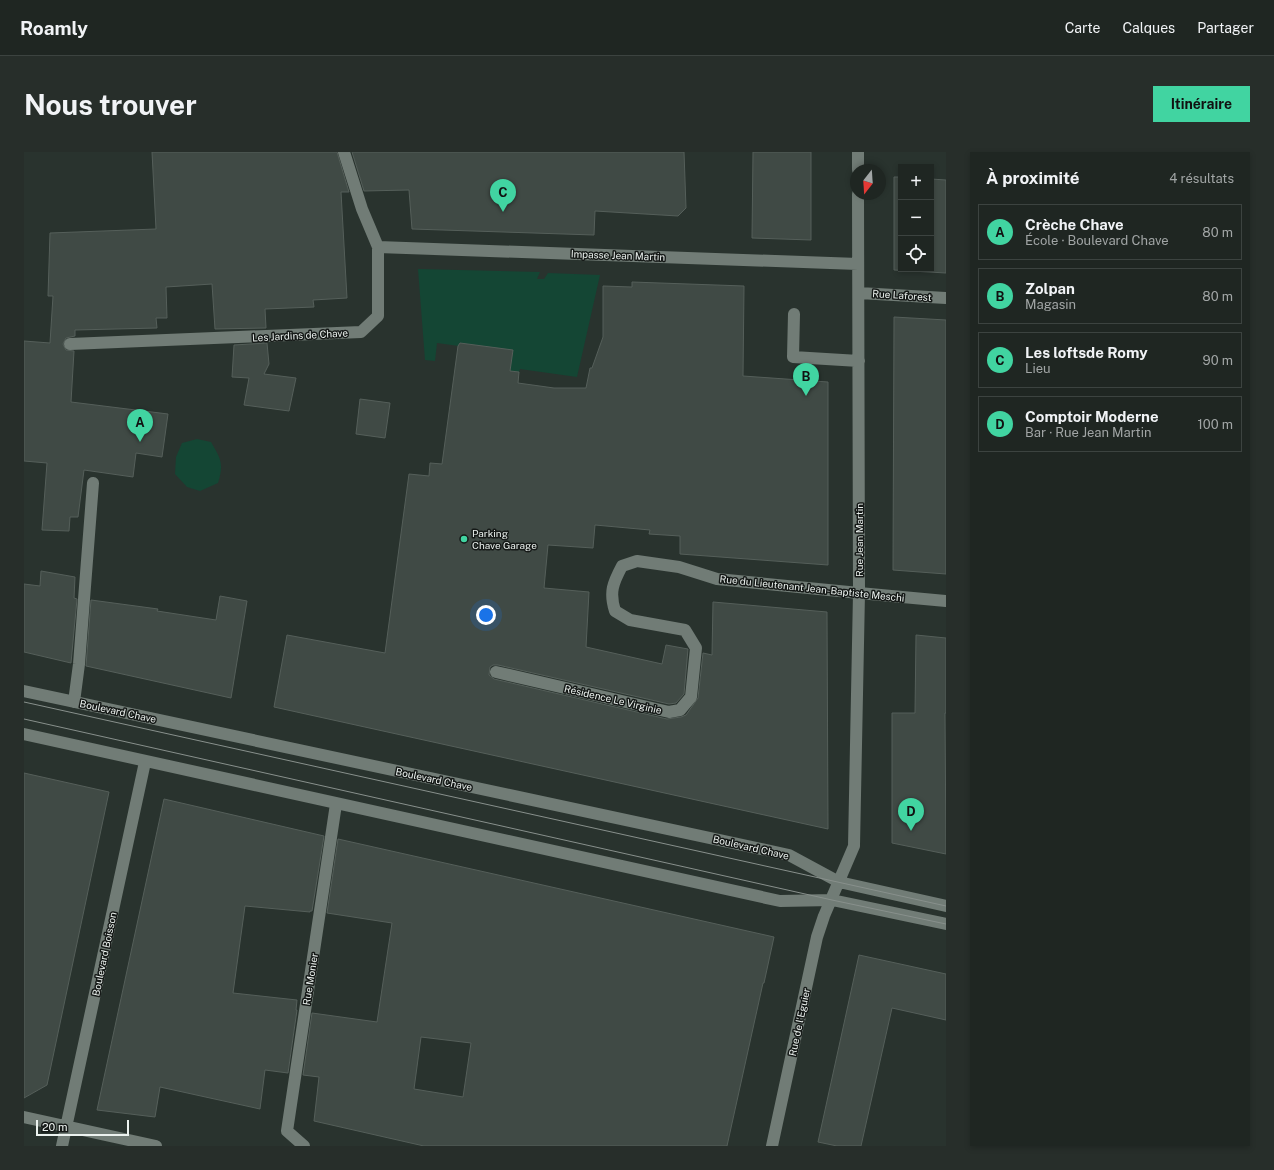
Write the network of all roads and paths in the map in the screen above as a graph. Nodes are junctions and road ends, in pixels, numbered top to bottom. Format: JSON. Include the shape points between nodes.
{"nodes":[{"id":1,"x":344,"y":152,"type":"edge"},
{"id":2,"x":858,"y":152,"type":"edge"},
{"id":3,"x":858,"y":164,"type":"edge"},
{"id":4,"x":858,"y":200,"type":"edge"},
{"id":5,"x":378,"y":247,"type":"junction"},
{"id":6,"x":858,"y":264,"type":"junction"},
{"id":7,"x":859,"y":292,"type":"junction"},
{"id":8,"x":946,"y":298,"type":"edge"},
{"id":9,"x":794,"y":314,"type":"dead end"},
{"id":10,"x":70,"y":344,"type":"dead end"},
{"id":11,"x":859,"y":361,"type":"junction"},
{"id":12,"x":93,"y":483,"type":"dead end"},
{"id":13,"x":679,"y":567,"type":"joint"},
{"id":14,"x":859,"y":594,"type":"junction"},
{"id":15,"x":946,"y":601,"type":"edge"},
{"id":16,"x":496,"y":672,"type":"dead end"},
{"id":17,"x":24,"y":691,"type":"edge"},
{"id":18,"x":74,"y":702,"type":"junction"},
{"id":19,"x":24,"y":734,"type":"edge"},
{"id":20,"x":145,"y":762,"type":"junction"},
{"id":21,"x":336,"y":804,"type":"junction"},
{"id":22,"x":839,"y":882,"type":"junction"},
{"id":23,"x":832,"y":900,"type":"junction"},
{"id":24,"x":946,"y":906,"type":"edge"},
{"id":25,"x":946,"y":924,"type":"edge"},
{"id":26,"x":24,"y":1117,"type":"edge"},
{"id":27,"x":66,"y":1127,"type":"junction"},
{"id":28,"x":62,"y":1146,"type":"edge"},
{"id":29,"x":156,"y":1146,"type":"edge"},
{"id":30,"x":304,"y":1146,"type":"edge"},
{"id":31,"x":772,"y":1146,"type":"edge"}],
"edges":[{"from":1,"to":5,"type":"street","name":"Les Jardins de Chave","via":[[362,209]]},
{"from":2,"to":3,"type":"street"},
{"from":4,"to":6,"type":"street","name":"Rue Jean Martin"},
{"from":5,"to":6,"type":"street","name":"Impasse Jean Martin"},
{"from":5,"to":10,"type":"street","name":"Les Jardins de Chave","via":[[378,316],[361,332]]},
{"from":6,"to":7,"type":"street","name":"Rue Jean Martin"},
{"from":7,"to":8,"type":"street","name":"Rue Laforest"},
{"from":7,"to":11,"type":"street","name":"Rue Jean Martin"},
{"from":9,"to":11,"type":"street","via":[[793,357]]},
{"from":11,"to":14,"type":"street","name":"Rue Jean Martin"},
{"from":12,"to":18,"type":"street"},
{"from":13,"to":14,"type":"street","name":"Rue du Lieutenant Jean-Baptiste Meschi","via":[[717,579]]},
{"from":13,"to":16,"type":"street","name":"Résidence Le Virginie","via":[[637,561],[622,566],[614,580],[612,600],[615,611],[630,620],[685,630],[696,648],[691,697],[680,710],[669,712]]},
{"from":14,"to":15,"type":"street","name":"Rue du Lieutenant Jean-Baptiste Meschi"},
{"from":14,"to":22,"type":"street","name":"Rue Jean Martin","via":[[854,846]]},
{"from":17,"to":18,"type":"street","name":"Boulevard Chave"},
{"from":18,"to":22,"type":"street","name":"Boulevard Chave","via":[[789,855]]},
{"from":19,"to":20,"type":"street"},
{"from":20,"to":21,"type":"street"},
{"from":20,"to":27,"type":"street","name":"Boulevard Boisson"},
{"from":21,"to":23,"type":"street","via":[[780,901]]},
{"from":21,"to":30,"type":"street","name":"Rue Monier","via":[[287,1131]]},
{"from":22,"to":23,"type":"street"},
{"from":22,"to":24,"type":"street","name":"Boulevard Chave"},
{"from":23,"to":25,"type":"street"},
{"from":23,"to":31,"type":"street","name":"Rue de l'Eguier","via":[[817,937]]},
{"from":26,"to":27,"type":"street"},
{"from":27,"to":28,"type":"street","name":"Boulevard Boisson"},
{"from":27,"to":29,"type":"street"}]}
